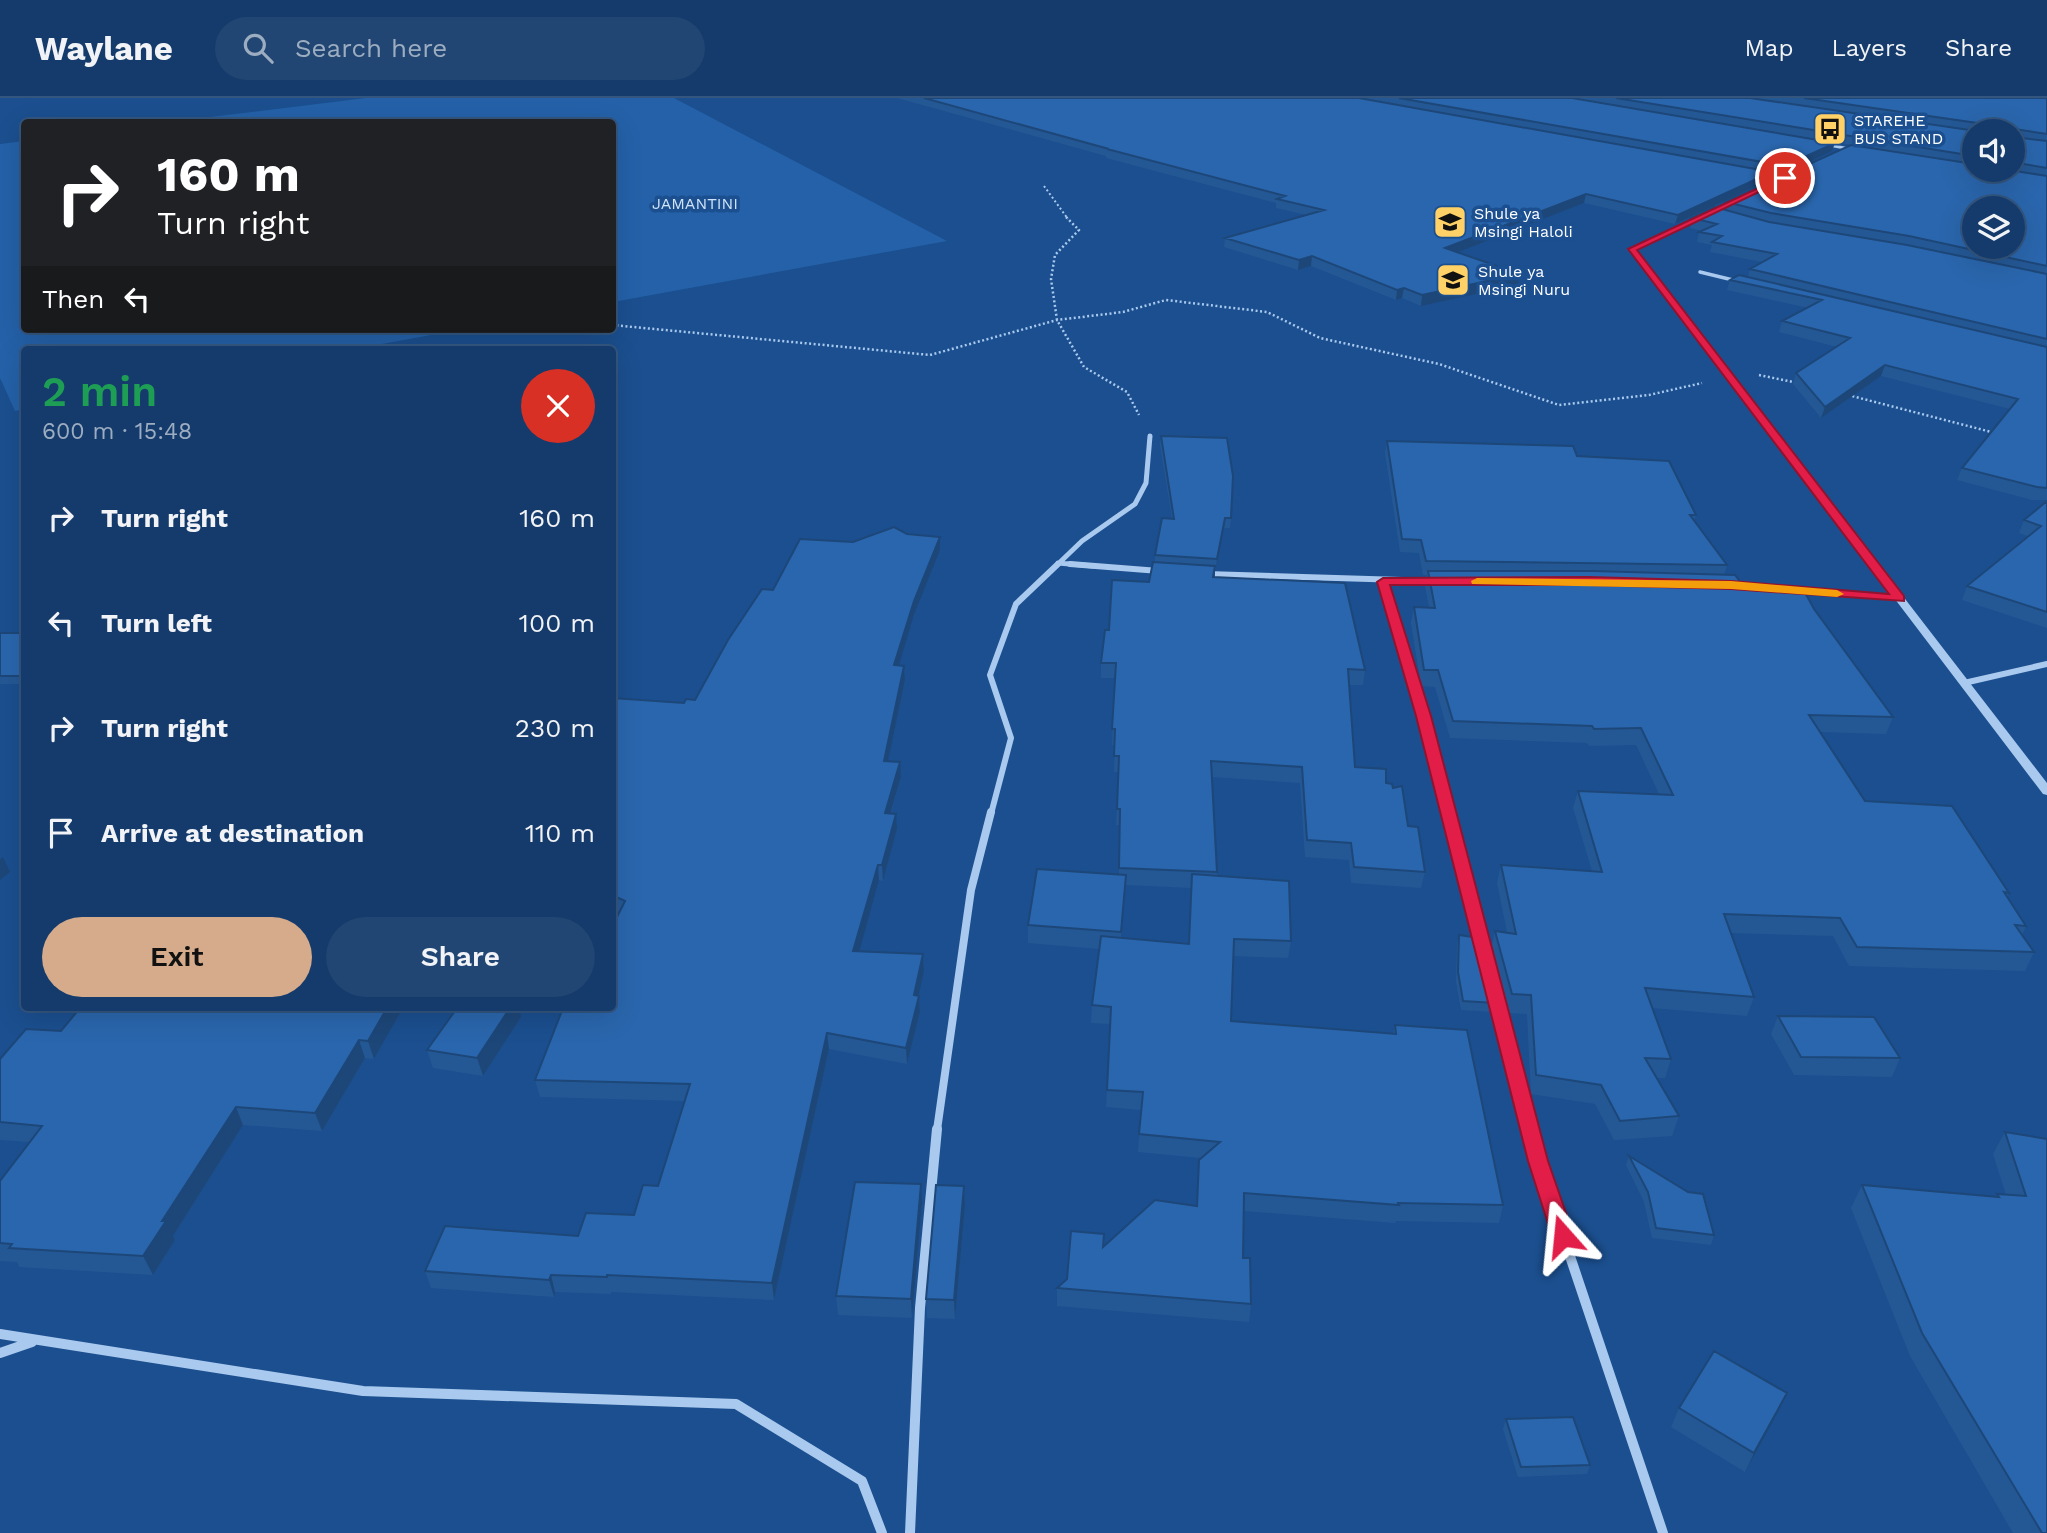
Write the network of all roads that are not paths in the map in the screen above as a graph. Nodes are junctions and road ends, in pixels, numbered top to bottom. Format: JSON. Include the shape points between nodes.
{"nodes":[{"id":1,"x":1806,"y":142,"type":"edge"},
{"id":2,"x":1835,"y":155,"type":"edge"},
{"id":3,"x":1797,"y":173,"type":"edge"},
{"id":4,"x":1758,"y":174,"type":"edge"},
{"id":5,"x":1785,"y":178,"type":"junction"},
{"id":6,"x":1772,"y":184,"type":"edge"},
{"id":7,"x":1748,"y":195,"type":"edge"},
{"id":8,"x":1711,"y":212,"type":"junction"},
{"id":9,"x":1723,"y":215,"type":"edge"},
{"id":10,"x":1700,"y":272,"type":"dead end"},
{"id":11,"x":1740,"y":282,"type":"edge"},
{"id":12,"x":1150,"y":436,"type":"road end"},
{"id":13,"x":1058,"y":563,"type":"junction"},
{"id":14,"x":1174,"y":572,"type":"edge"},
{"id":15,"x":1199,"y":574,"type":"edge"},
{"id":16,"x":1438,"y":581,"type":"edge"},
{"id":17,"x":1383,"y":582,"type":"junction"},
{"id":18,"x":1783,"y":589,"type":"edge"},
{"id":19,"x":1900,"y":598,"type":"junction"},
{"id":20,"x":2047,"y":664,"type":"edge"},
{"id":21,"x":1964,"y":683,"type":"junction"},
{"id":22,"x":2047,"y":791,"type":"edge"},
{"id":23,"x":0,"y":1334,"type":"edge"},
{"id":24,"x":35,"y":1341,"type":"junction"},
{"id":25,"x":0,"y":1353,"type":"edge"},
{"id":26,"x":882,"y":1533,"type":"edge"},
{"id":27,"x":910,"y":1533,"type":"edge"},
{"id":28,"x":1663,"y":1533,"type":"edge"}],
"edges":[{"from":1,"to":2,"type":"street","via":[[1847,149]]},
{"from":3,"to":5,"type":"street"},
{"from":4,"to":5,"type":"street"},
{"from":5,"to":6,"type":"street"},
{"from":7,"to":8,"type":"street"},
{"from":8,"to":9,"type":"street"},
{"from":8,"to":19,"type":"street","via":[[1632,249]]},
{"from":10,"to":11,"type":"street"},
{"from":12,"to":13,"type":"street","via":[[1146,483],[1135,504]]},
{"from":13,"to":14,"type":"street"},
{"from":13,"to":27,"type":"street","via":[[1016,604],[990,675],[1011,737],[971,890],[940,1087],[920,1308]]},
{"from":15,"to":17,"type":"street"},
{"from":16,"to":17,"type":"street"},
{"from":17,"to":28,"type":"street","via":[[1424,716],[1538,1161]]},
{"from":18,"to":19,"type":"street"},
{"from":19,"to":21,"type":"street"},
{"from":20,"to":21,"type":"street"},
{"from":21,"to":22,"type":"street"},
{"from":23,"to":24,"type":"street"},
{"from":24,"to":25,"type":"street"},
{"from":24,"to":26,"type":"street","via":[[363,1391],[736,1404],[862,1481]]}]}
